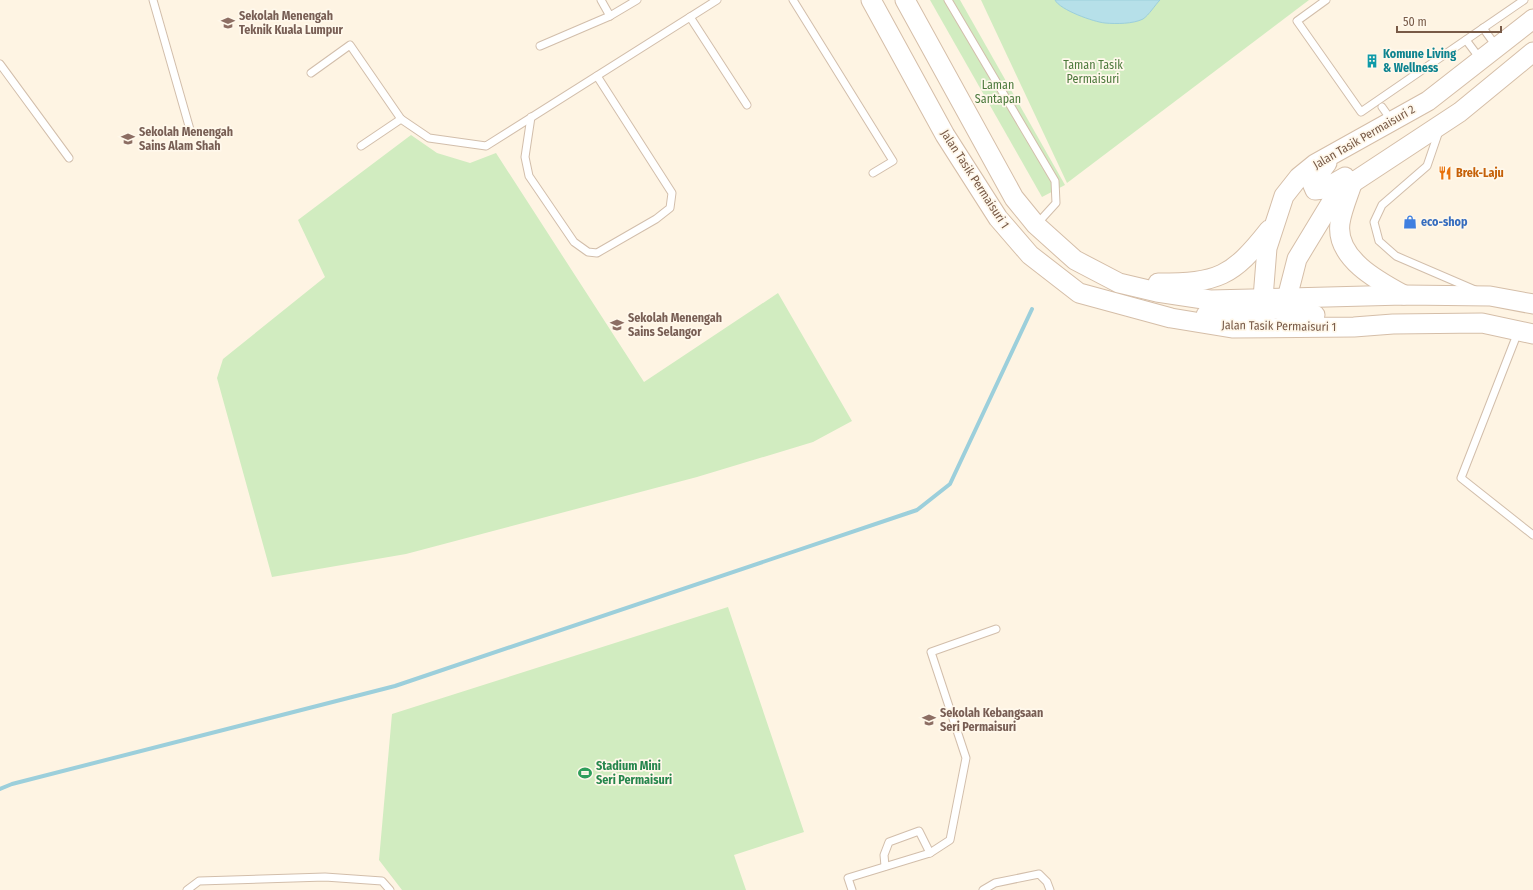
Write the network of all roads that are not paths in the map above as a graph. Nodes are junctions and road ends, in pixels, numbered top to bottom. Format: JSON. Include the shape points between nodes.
{"nodes":[{"id":1,"x":153,"y":0,"type":"edge"},
{"id":2,"x":601,"y":0,"type":"edge"},
{"id":3,"x":638,"y":0,"type":"edge"},
{"id":4,"x":717,"y":0,"type":"edge"},
{"id":5,"x":793,"y":0,"type":"edge"},
{"id":6,"x":871,"y":0,"type":"edge"},
{"id":7,"x":905,"y":0,"type":"edge"},
{"id":8,"x":948,"y":0,"type":"edge"},
{"id":9,"x":1326,"y":0,"type":"edge"},
{"id":10,"x":1524,"y":0,"type":"edge"},
{"id":11,"x":610,"y":16,"type":"junction"},
{"id":12,"x":690,"y":17,"type":"junction"},
{"id":13,"x":1533,"y":19,"type":"edge"},
{"id":14,"x":1482,"y":28,"type":"junction"},
{"id":15,"x":1466,"y":40,"type":"junction"},
{"id":16,"x":540,"y":46,"type":"dead end"},
{"id":17,"x":1497,"y":48,"type":"junction"},
{"id":18,"x":1533,"y":52,"type":"edge"},
{"id":19,"x":1481,"y":60,"type":"junction"},
{"id":20,"x":0,"y":64,"type":"edge"},
{"id":21,"x":311,"y":73,"type":"dead end"},
{"id":22,"x":597,"y":76,"type":"junction"},
{"id":23,"x":957,"y":95,"type":"junction"},
{"id":24,"x":747,"y":105,"type":"dead end"},
{"id":25,"x":931,"y":109,"type":"junction"},
{"id":26,"x":532,"y":117,"type":"junction"},
{"id":27,"x":401,"y":119,"type":"junction"},
{"id":28,"x":1433,"y":130,"type":"junction"},
{"id":29,"x":191,"y":133,"type":"dead end"},
{"id":30,"x":361,"y":146,"type":"dead end"},
{"id":31,"x":1335,"y":153,"type":"junction"},
{"id":32,"x":69,"y":158,"type":"dead end"},
{"id":33,"x":873,"y":173,"type":"dead end"},
{"id":34,"x":1353,"y":181,"type":"junction"},
{"id":35,"x":1276,"y":222,"type":"junction"},
{"id":36,"x":1036,"y":225,"type":"junction"},
{"id":37,"x":1119,"y":283,"type":"junction"},
{"id":38,"x":1404,"y":295,"type":"junction"},
{"id":39,"x":1490,"y":296,"type":"junction"},
{"id":40,"x":1276,"y":302,"type":"junction"},
{"id":41,"x":1533,"y":304,"type":"edge"},
{"id":42,"x":1171,"y":318,"type":"junction"},
{"id":43,"x":1393,"y":324,"type":"junction"},
{"id":44,"x":1526,"y":332,"type":"edge"},
{"id":45,"x":1533,"y":535,"type":"edge"},
{"id":46,"x":996,"y":629,"type":"dead end"},
{"id":47,"x":930,"y":853,"type":"junction"},
{"id":48,"x":885,"y":866,"type":"junction"},
{"id":49,"x":187,"y":890,"type":"edge"},
{"id":50,"x":390,"y":890,"type":"edge"},
{"id":51,"x":852,"y":890,"type":"edge"},
{"id":52,"x":983,"y":890,"type":"edge"},
{"id":53,"x":1050,"y":890,"type":"edge"}],
"edges":[{"from":1,"to":29,"type":"lane"},
{"from":2,"to":11,"type":"lane"},
{"from":3,"to":11,"type":"lane"},
{"from":4,"to":12,"type":"lane"},
{"from":5,"to":33,"type":"lane","via":[[893,160]]},
{"from":6,"to":25,"type":"main road","name":"Jalan Tasik Permaisuri 1"},
{"from":7,"to":23,"type":"main road","name":"Jalan Tasik Permaisuri 1"},
{"from":8,"to":36,"type":"lane","via":[[1056,181],[1056,203]]},
{"from":9,"to":15,"type":"lane","via":[[1297,21],[1361,112]]},
{"from":10,"to":14,"type":"lane"},
{"from":11,"to":16,"type":"lane"},
{"from":12,"to":22,"type":"lane"},
{"from":12,"to":24,"type":"lane"},
{"from":13,"to":17,"type":"main road","name":"Jalan Tasik Permaisuri 2"},
{"from":14,"to":15,"type":"lane"},
{"from":14,"to":17,"type":"lane"},
{"from":15,"to":19,"type":"lane"},
{"from":17,"to":19,"type":"main road","name":"Jalan Tasik Permaisuri 2"},
{"from":18,"to":28,"type":"main road","via":[[1460,112]]},
{"from":19,"to":31,"type":"main road","name":"Jalan Tasik Permaisuri 2","via":[[1428,101],[1387,114]]},
{"from":20,"to":32,"type":"lane"},
{"from":21,"to":27,"type":"lane","via":[[350,45]]},
{"from":22,"to":26,"type":"lane"},
{"from":22,"to":26,"type":"lane","via":[[672,193],[670,208],[656,219],[597,253],[588,252],[574,242],[529,176],[525,157]]},
{"from":23,"to":25,"type":"main road"},
{"from":23,"to":36,"type":"main road","name":"Jalan Tasik Permaisuri 1","via":[[1014,198]]},
{"from":25,"to":42,"type":"main road","name":"Jalan Tasik Permaisuri 1","via":[[998,218],[1030,255],[1079,293]]},
{"from":26,"to":27,"type":"lane","via":[[486,146],[429,138]]},
{"from":27,"to":30,"type":"lane"},
{"from":28,"to":31,"type":"main road","via":[[1409,134],[1334,184],[1319,191],[1315,190],[1312,183]]},
{"from":28,"to":34,"type":"main road"},
{"from":28,"to":39,"type":"lane","via":[[1427,166],[1382,205],[1374,222],[1379,241],[1396,256]]},
{"from":31,"to":35,"type":"main road","name":"Jalan Tasik Permaisuri 2","via":[[1299,177],[1284,196]]},
{"from":34,"to":38,"type":"main road","via":[[1339,224],[1343,247],[1366,274]]},
{"from":34,"to":40,"type":"main road","via":[[1337,193],[1297,259]]},
{"from":35,"to":37,"type":"main road","via":[[1248,257],[1229,272],[1210,280],[1182,283]]},
{"from":35,"to":40,"type":"main road","name":"Jalan Tasik Permaisuri 2","via":[[1267,248]]},
{"from":36,"to":37,"type":"main road","name":"Jalan Tasik Permaisuri 1","via":[[1075,260]]},
{"from":37,"to":40,"type":"main road","name":"Jalan Tasik Permaisuri 1","via":[[1210,300]]},
{"from":38,"to":39,"type":"main road","name":"Jalan Tasik Permaisuri 1"},
{"from":38,"to":40,"type":"main road","name":"Jalan Tasik Permaisuri 1"},
{"from":39,"to":41,"type":"main road","name":"Jalan Tasik Permaisuri 1"},
{"from":40,"to":42,"type":"main road","via":[[1258,314]]},
{"from":40,"to":43,"type":"main road","via":[[1292,316],[1344,315]]},
{"from":42,"to":43,"type":"main road","name":"Jalan Tasik Permaisuri 1","via":[[1232,328],[1354,328]]},
{"from":43,"to":44,"type":"main road","name":"Jalan Tasik Permaisuri 1","via":[[1482,323]]},
{"from":44,"to":45,"type":"lane","via":[[1461,478]]},
{"from":46,"to":47,"type":"lane","via":[[931,652],[966,758],[950,840]]},
{"from":47,"to":48,"type":"lane"},
{"from":47,"to":48,"type":"lane","via":[[918,830],[889,842],[884,855]]},
{"from":48,"to":51,"type":"lane","via":[[848,878]]},
{"from":49,"to":50,"type":"lane","via":[[199,881],[325,878],[382,881]]},
{"from":52,"to":53,"type":"lane","via":[[995,883],[1039,874],[1047,882]]}]}
